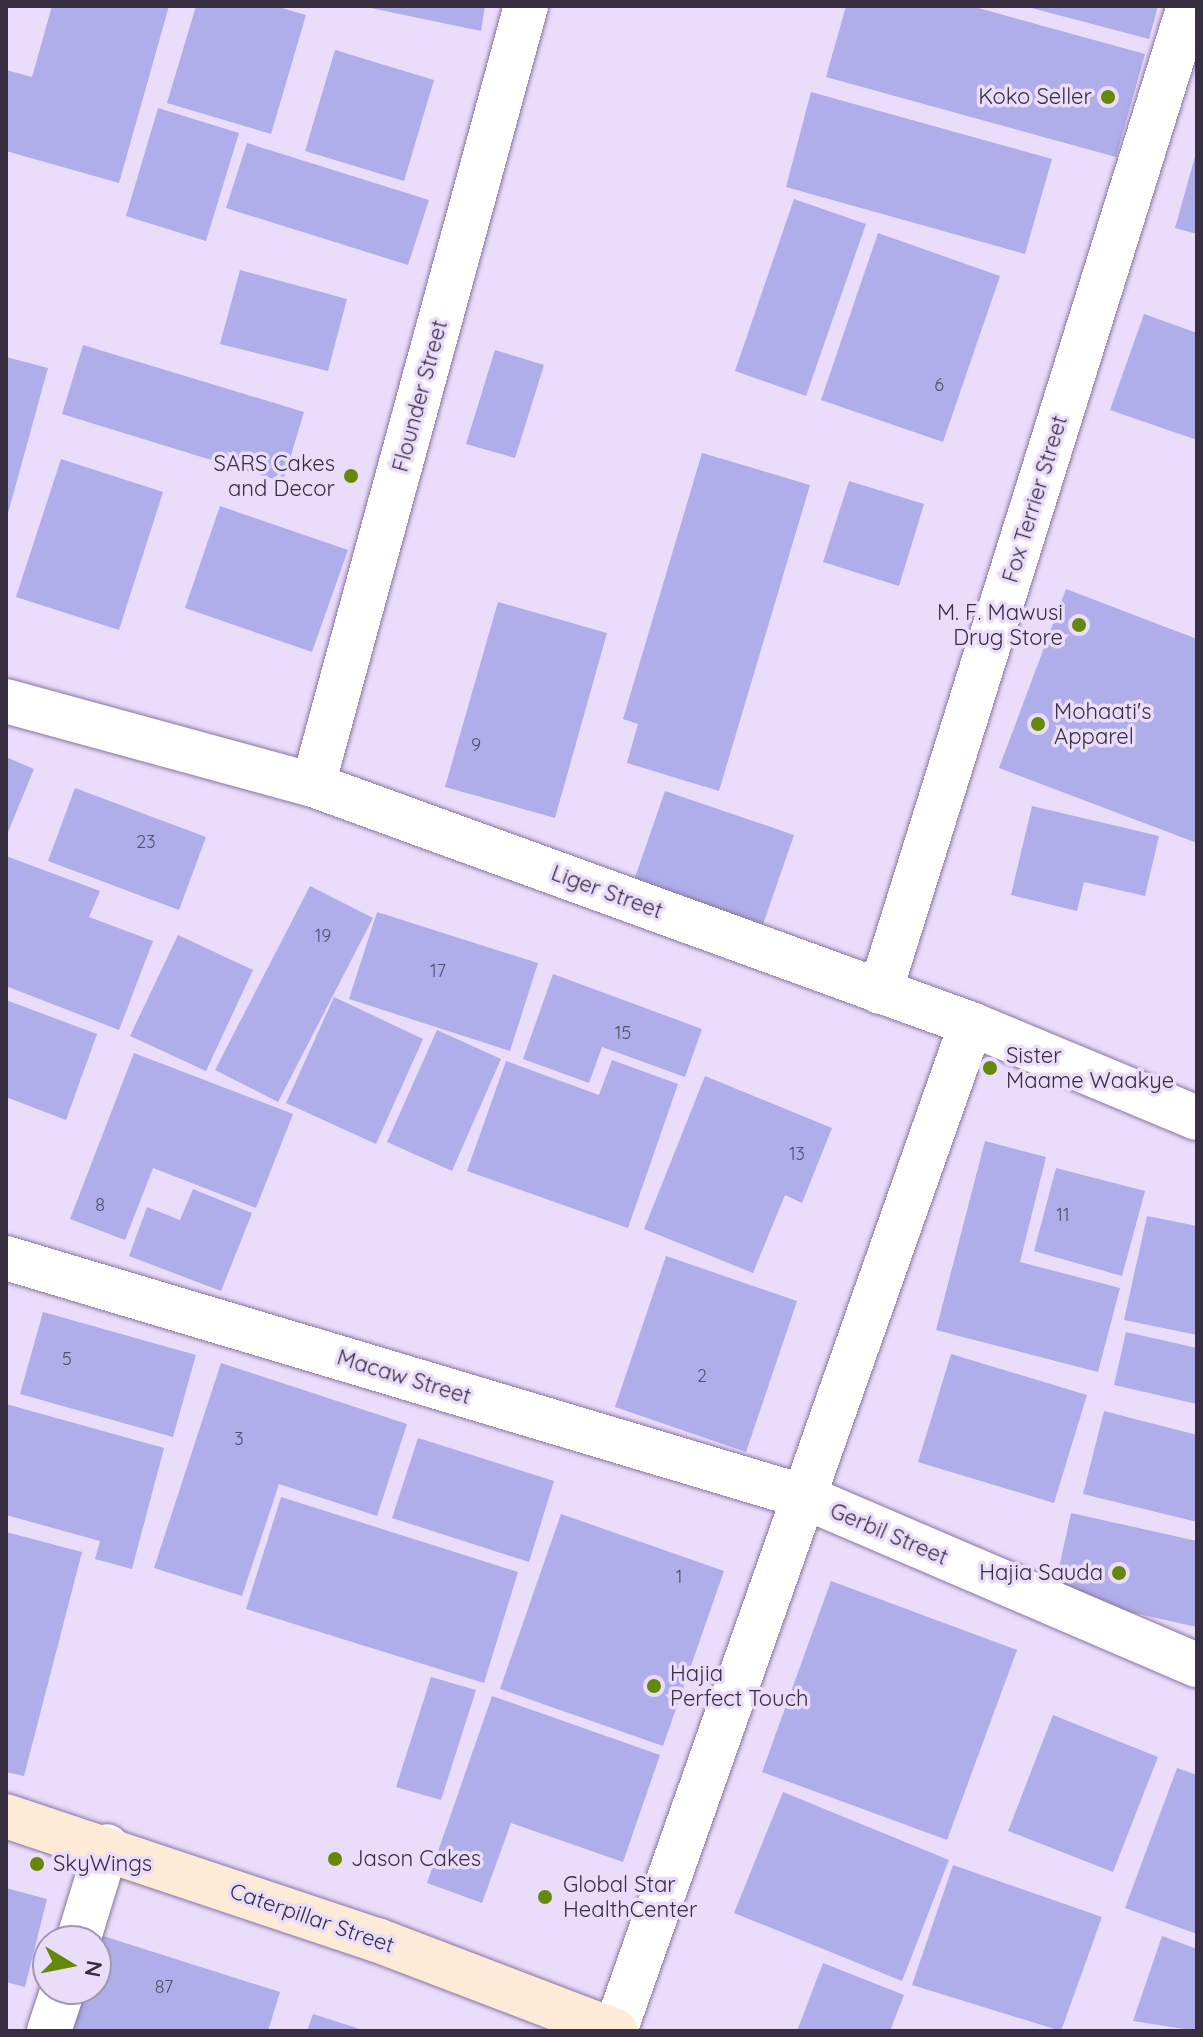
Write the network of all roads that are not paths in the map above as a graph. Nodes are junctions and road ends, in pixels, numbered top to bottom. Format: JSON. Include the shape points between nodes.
{"nodes":[{"id":1,"x":526,"y":6,"type":"edge"},
{"id":2,"x":1189,"y":6,"type":"edge"},
{"id":3,"x":6,"y":701,"type":"edge"},
{"id":4,"x":313,"y":785,"type":"junction"},
{"id":5,"x":880,"y":992,"type":"junction"},
{"id":6,"x":971,"y":1024,"type":"junction"},
{"id":7,"x":1197,"y":1118,"type":"edge"},
{"id":8,"x":6,"y":1258,"type":"edge"},
{"id":9,"x":802,"y":1496,"type":"junction"},
{"id":10,"x":1197,"y":1665,"type":"edge"},
{"id":11,"x":6,"y":1816,"type":"edge"},
{"id":12,"x":107,"y":1846,"type":"junction"},
{"id":13,"x":83,"y":1925,"type":"edge"},
{"id":14,"x":58,"y":2005,"type":"edge"},
{"id":15,"x":49,"y":2031,"type":"edge"},
{"id":16,"x":615,"y":2031,"type":"edge"}],
"edges":[{"from":1,"to":4,"type":"street","name":"Flounder Street"},
{"from":2,"to":5,"type":"street","name":"Fox Terrier Street"},
{"from":3,"to":4,"type":"street","name":"Liger Street"},
{"from":4,"to":5,"type":"street","name":"Liger Street"},
{"from":5,"to":6,"type":"street","name":"Liger Street"},
{"from":6,"to":7,"type":"street","name":"Liger Street"},
{"from":6,"to":9,"type":"street"},
{"from":8,"to":9,"type":"street","name":"Macaw Street"},
{"from":9,"to":10,"type":"street","name":"Gerbil Street"},
{"from":9,"to":16,"type":"street"},
{"from":11,"to":12,"type":"street","name":"Caterpillar Street"},
{"from":12,"to":13,"type":"street"},
{"from":12,"to":16,"type":"street","name":"Caterpillar Street"},
{"from":14,"to":15,"type":"street"}]}
